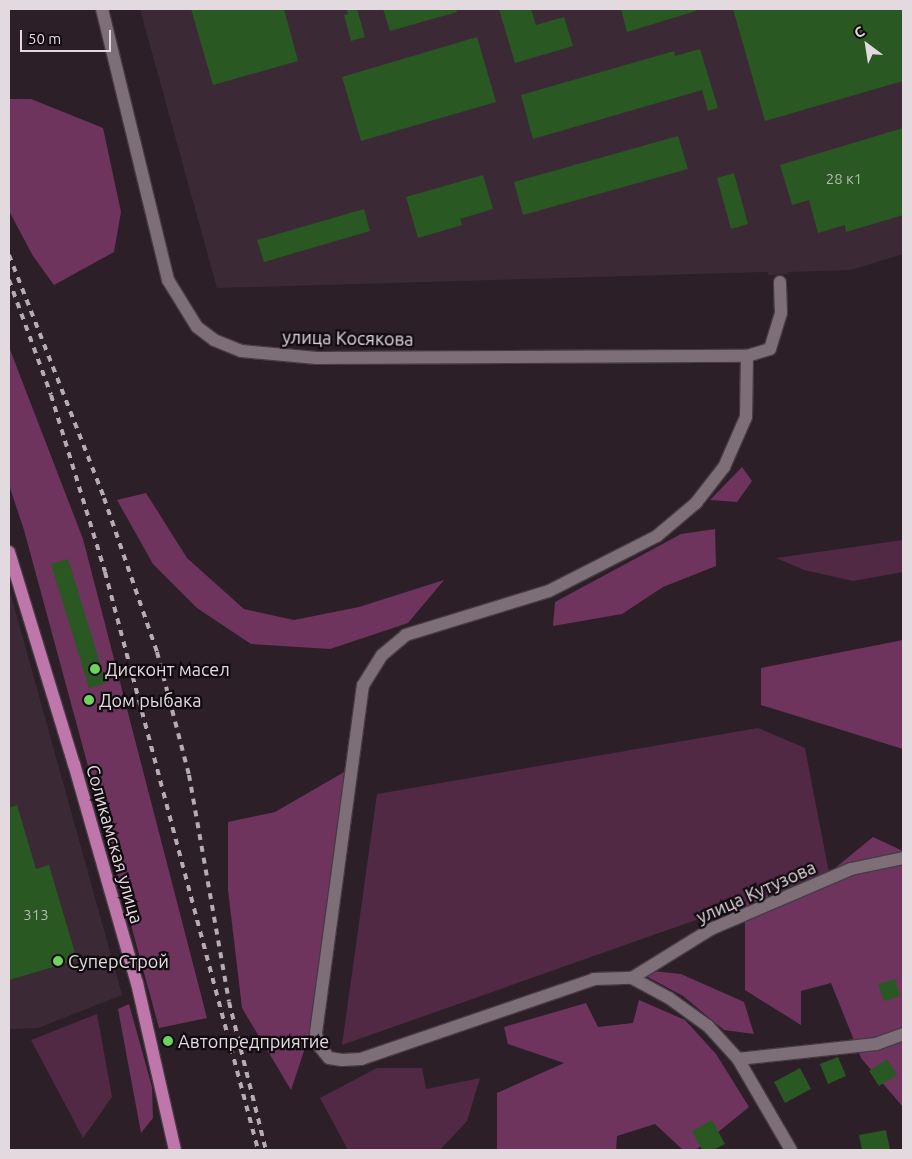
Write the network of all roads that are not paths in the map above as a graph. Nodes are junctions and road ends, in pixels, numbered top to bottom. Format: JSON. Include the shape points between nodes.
{"nodes":[{"id":1,"x":102,"y":9,"type":"edge"},
{"id":2,"x":780,"y":282,"type":"dead end"},
{"id":3,"x":747,"y":356,"type":"junction"},
{"id":4,"x":9,"y":552,"type":"edge"},
{"id":5,"x":903,"y":858,"type":"edge"},
{"id":6,"x":632,"y":978,"type":"junction"},
{"id":7,"x":903,"y":1034,"type":"edge"},
{"id":8,"x":738,"y":1059,"type":"junction"},
{"id":9,"x":175,"y":1150,"type":"edge"},
{"id":10,"x":791,"y":1150,"type":"edge"}],
"edges":[{"from":1,"to":3,"type":"street","name":"улица Косякова","via":[[168,280],[196,327],[214,340],[241,351],[317,358]]},
{"from":2,"to":3,"type":"street","name":"улица Косякова","via":[[781,313],[770,349]]},
{"from":3,"to":6,"type":"street","via":[[746,417],[724,467],[696,502],[657,536],[550,592],[406,635],[382,655],[363,685],[316,1034],[320,1047],[329,1058],[361,1059],[594,979]]},
{"from":4,"to":9,"type":"main road","name":"Соликамская улица","via":[[137,983]]},
{"from":5,"to":6,"type":"street","name":"улица Кутузова","via":[[852,869],[710,929]]},
{"from":6,"to":8,"type":"street","via":[[669,998],[708,1026]]},
{"from":7,"to":8,"type":"street","via":[[876,1044]]},
{"from":8,"to":10,"type":"street"}]}
